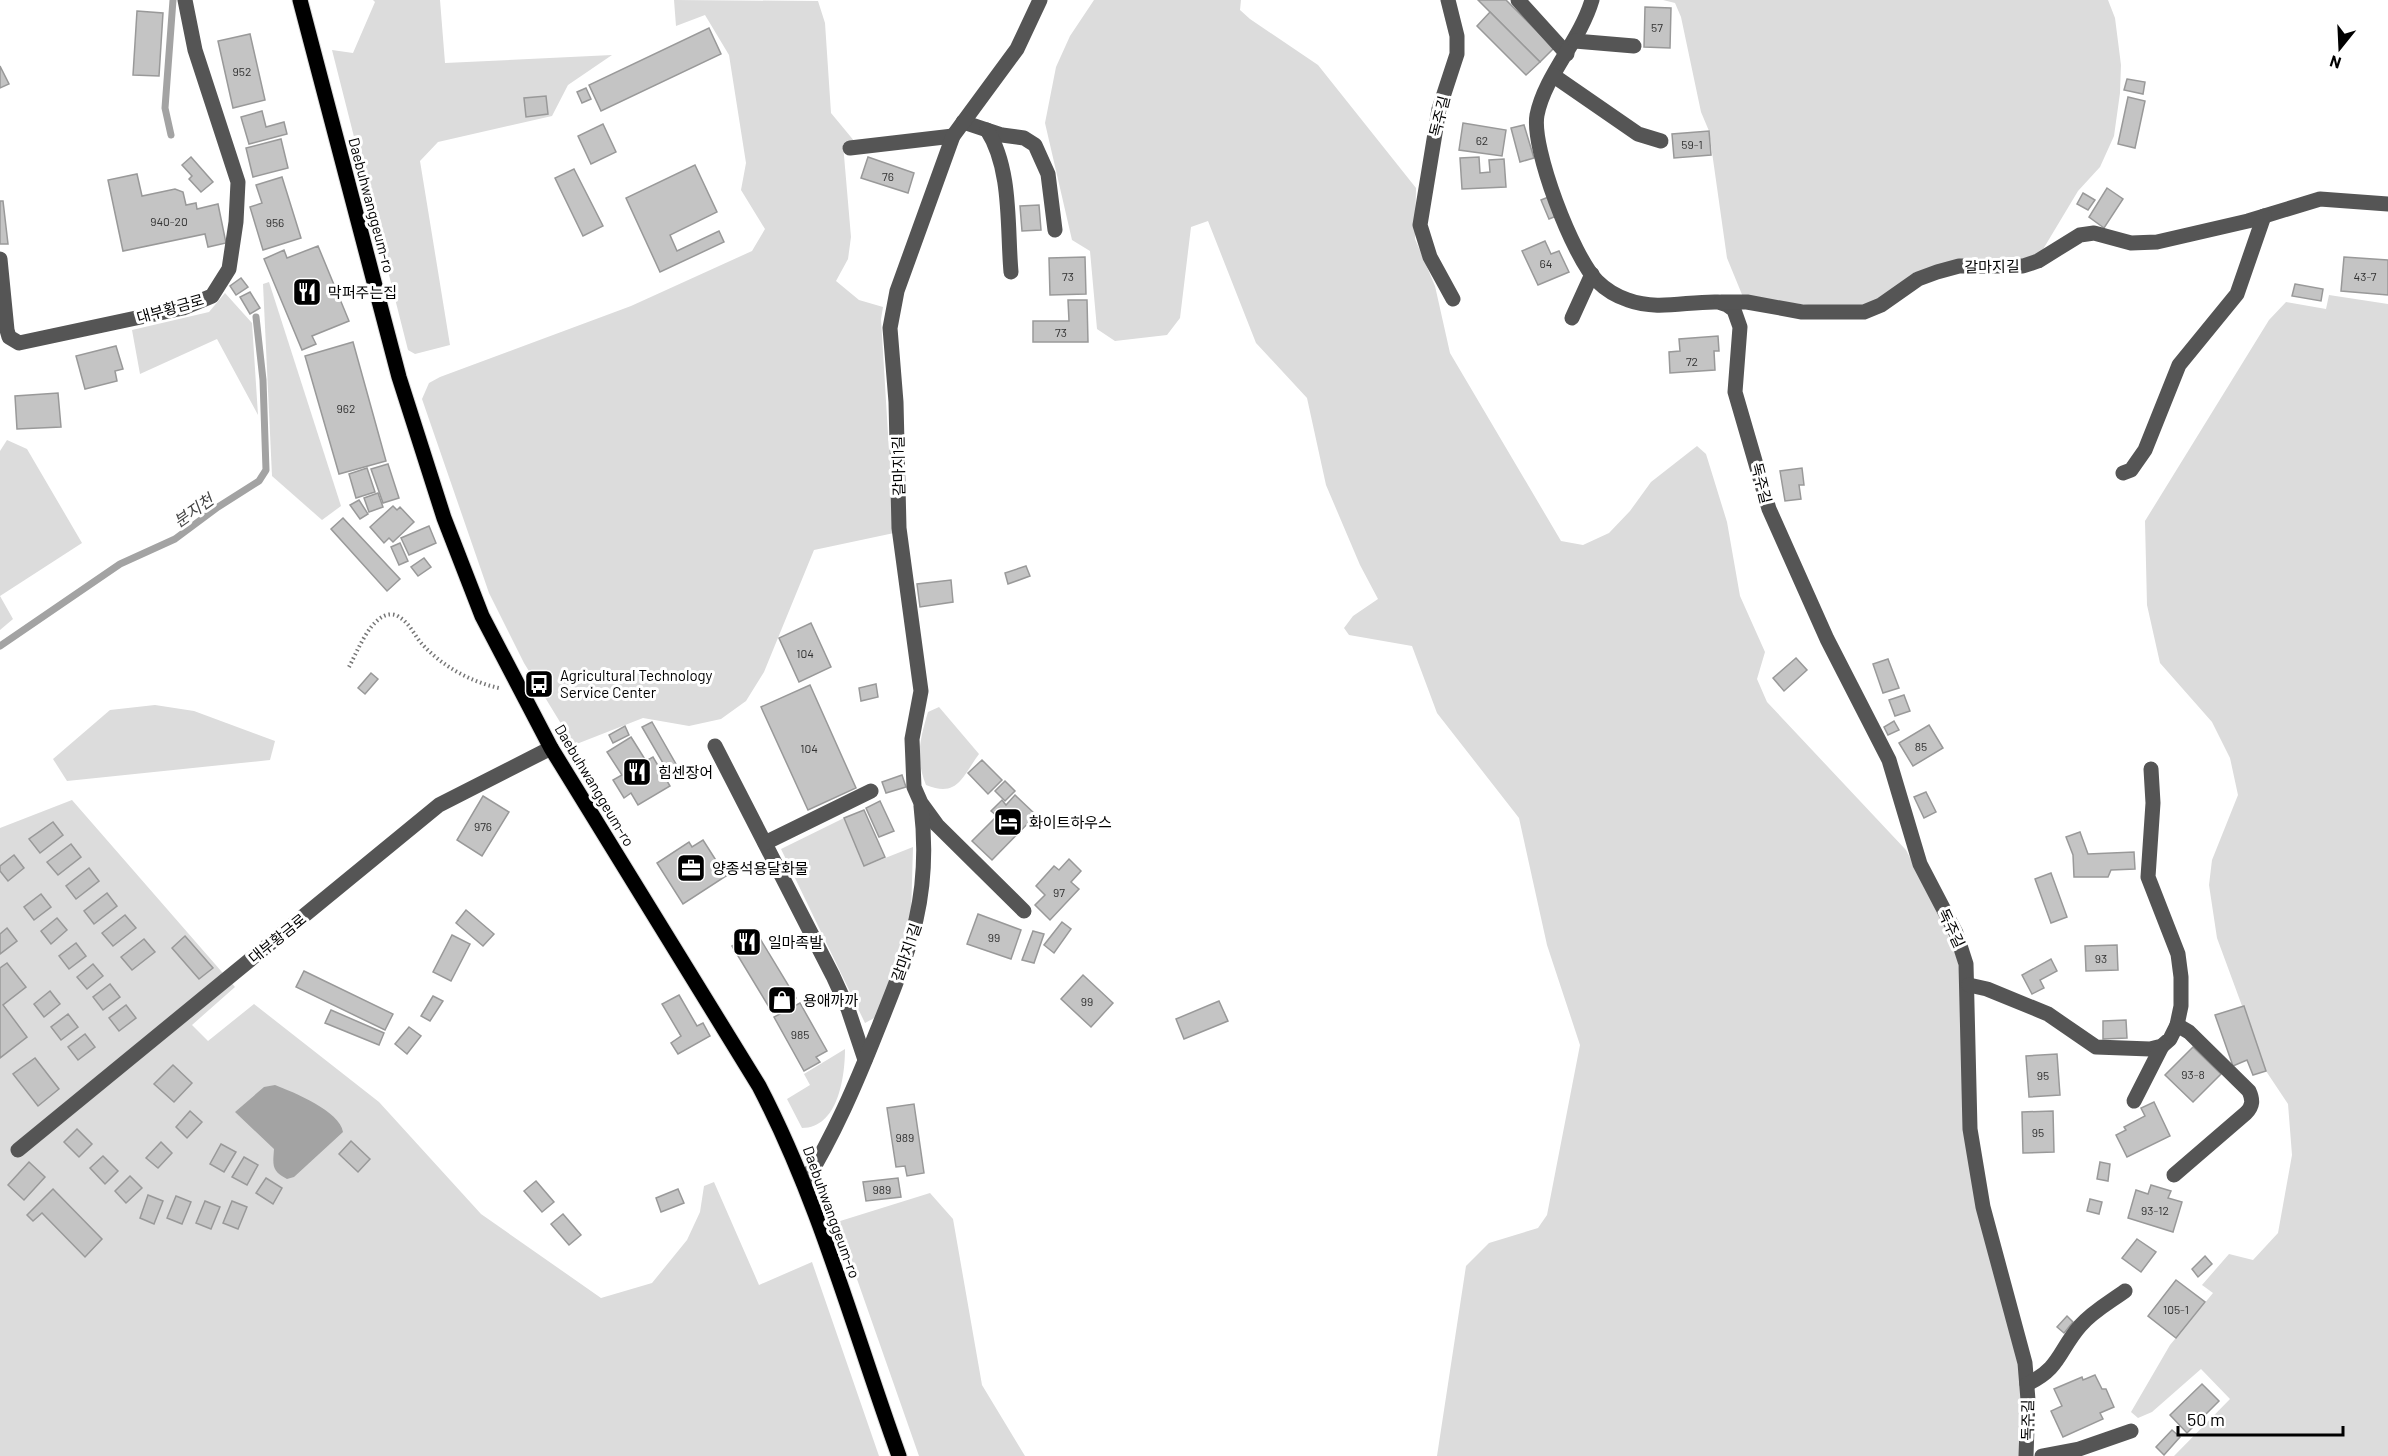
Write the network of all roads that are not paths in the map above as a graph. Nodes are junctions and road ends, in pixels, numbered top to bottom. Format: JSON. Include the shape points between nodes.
{"nodes":[{"id":1,"x":185,"y":0,"type":"edge"},
{"id":2,"x":300,"y":0,"type":"edge"},
{"id":3,"x":1040,"y":0,"type":"edge"},
{"id":4,"x":1448,"y":0,"type":"edge"},
{"id":5,"x":1518,"y":0,"type":"edge"},
{"id":6,"x":1592,"y":0,"type":"edge"},
{"id":7,"x":1634,"y":46,"type":"dead end"},
{"id":8,"x":1571,"y":48,"type":"junction"},
{"id":9,"x":1554,"y":76,"type":"junction"},
{"id":10,"x":963,"y":122,"type":"junction"},
{"id":11,"x":987,"y":129,"type":"junction"},
{"id":12,"x":953,"y":136,"type":"junction"},
{"id":13,"x":1661,"y":141,"type":"dead end"},
{"id":14,"x":850,"y":148,"type":"dead end"},
{"id":15,"x":2388,"y":204,"type":"edge"},
{"id":16,"x":2264,"y":216,"type":"junction"},
{"id":17,"x":1055,"y":230,"type":"dead end"},
{"id":18,"x":0,"y":259,"type":"edge"},
{"id":19,"x":1011,"y":272,"type":"dead end"},
{"id":20,"x":1592,"y":274,"type":"junction"},
{"id":21,"x":1453,"y":299,"type":"dead end"},
{"id":22,"x":1718,"y":302,"type":"junction"},
{"id":23,"x":1572,"y":318,"type":"dead end"},
{"id":24,"x":2123,"y":474,"type":"dead end"},
{"id":25,"x":715,"y":746,"type":"dead end"},
{"id":26,"x":551,"y":748,"type":"junction"},
{"id":27,"x":2151,"y":769,"type":"dead end"},
{"id":28,"x":871,"y":791,"type":"dead end"},
{"id":29,"x":921,"y":802,"type":"junction"},
{"id":30,"x":765,"y":843,"type":"junction"},
{"id":31,"x":1024,"y":911,"type":"dead end"},
{"id":32,"x":1969,"y":985,"type":"junction"},
{"id":33,"x":2177,"y":1025,"type":"junction"},
{"id":34,"x":2162,"y":1046,"type":"junction"},
{"id":35,"x":865,"y":1060,"type":"junction"},
{"id":36,"x":2134,"y":1101,"type":"dead end"},
{"id":37,"x":18,"y":1150,"type":"dead end"},
{"id":38,"x":2174,"y":1175,"type":"dead end"},
{"id":39,"x":804,"y":1184,"type":"junction"},
{"id":40,"x":2125,"y":1291,"type":"dead end"},
{"id":41,"x":2027,"y":1384,"type":"junction"},
{"id":42,"x":2131,"y":1431,"type":"dead end"},
{"id":43,"x":899,"y":1456,"type":"edge"},
{"id":44,"x":2026,"y":1456,"type":"edge"},
{"id":45,"x":2042,"y":1456,"type":"edge"}],
"edges":[{"from":1,"to":18,"type":"lane","name":"대부황금로","via":[[195,50],[238,182],[228,269],[212,296],[183,308],[19,343],[9,337],[7,330]]},
{"from":2,"to":26,"type":"main road","name":"Daebuhwanggeum-ro","via":[[427,466],[464,572],[517,686]]},
{"from":3,"to":10,"type":"lane","name":"갈마지1길","via":[[1017,49]]},
{"from":4,"to":21,"type":"lane","name":"독주길","via":[[1457,54],[1439,109],[1420,225],[1430,257]]},
{"from":5,"to":8,"type":"lane"},
{"from":6,"to":8,"type":"lane"},
{"from":7,"to":8,"type":"lane"},
{"from":8,"to":9,"type":"lane"},
{"from":9,"to":13,"type":"lane","via":[[1638,134]]},
{"from":9,"to":20,"type":"lane","via":[[1537,117],[1538,138],[1562,217]]},
{"from":10,"to":11,"type":"lane"},
{"from":10,"to":12,"type":"lane","name":"갈마지1길"},
{"from":11,"to":17,"type":"lane","via":[[1024,138],[1035,145],[1048,174]]},
{"from":11,"to":19,"type":"lane","via":[[1003,171]]},
{"from":12,"to":14,"type":"lane"},
{"from":12,"to":29,"type":"lane","name":"갈마지1길","via":[[897,291],[890,328],[899,528],[921,691],[911,758],[914,787]]},
{"from":15,"to":16,"type":"lane","name":"갈마지길","via":[[2320,199]]},
{"from":16,"to":22,"type":"lane","name":"갈마지길","via":[[2157,242],[2131,243],[2094,233],[2080,235],[2023,266],[1959,266],[1937,272],[1864,312],[1802,312],[1747,302]]},
{"from":16,"to":24,"type":"lane","via":[[2237,294],[2179,365],[2145,450],[2131,470]]},
{"from":20,"to":22,"type":"lane","via":[[1609,291],[1640,304]]},
{"from":20,"to":23,"type":"lane"},
{"from":22,"to":32,"type":"lane","name":"독주길","via":[[1734,310],[1740,327],[1735,392],[1774,523],[1889,760],[1920,864],[1961,947]]},
{"from":25,"to":30,"type":"lane"},
{"from":26,"to":37,"type":"lane","name":"대부황금로","via":[[439,805]]},
{"from":26,"to":39,"type":"main road","name":"Daebuhwanggeum-ro","via":[[759,1086]]},
{"from":27,"to":33,"type":"lane","via":[[2148,877],[2178,954],[2181,1006]]},
{"from":28,"to":30,"type":"lane"},
{"from":29,"to":31,"type":"lane","name":"갈마지1길","via":[[937,825]]},
{"from":29,"to":35,"type":"lane","name":"갈마지1길","via":[[924,851],[917,922]]},
{"from":30,"to":35,"type":"lane","via":[[848,1009]]},
{"from":32,"to":34,"type":"lane","via":[[2048,1014],[2096,1047]]},
{"from":32,"to":41,"type":"lane","name":"독주길","via":[[1970,1130],[1983,1207],[2020,1342]]},
{"from":33,"to":34,"type":"lane","via":[[2170,1040]]},
{"from":33,"to":38,"type":"lane","via":[[2249,1091],[2252,1099],[2246,1113]]},
{"from":34,"to":36,"type":"lane"},
{"from":35,"to":39,"type":"lane","name":"갈마지1길","via":[[834,1133]]},
{"from":39,"to":43,"type":"main road","name":"Daebuhwanggeum-ro"},
{"from":40,"to":41,"type":"lane","name":"독주길","via":[[2090,1315],[2051,1370]]},
{"from":41,"to":44,"type":"lane","name":"독주길"},
{"from":42,"to":45,"type":"lane","name":"독주길","via":[[2079,1449]]}]}
